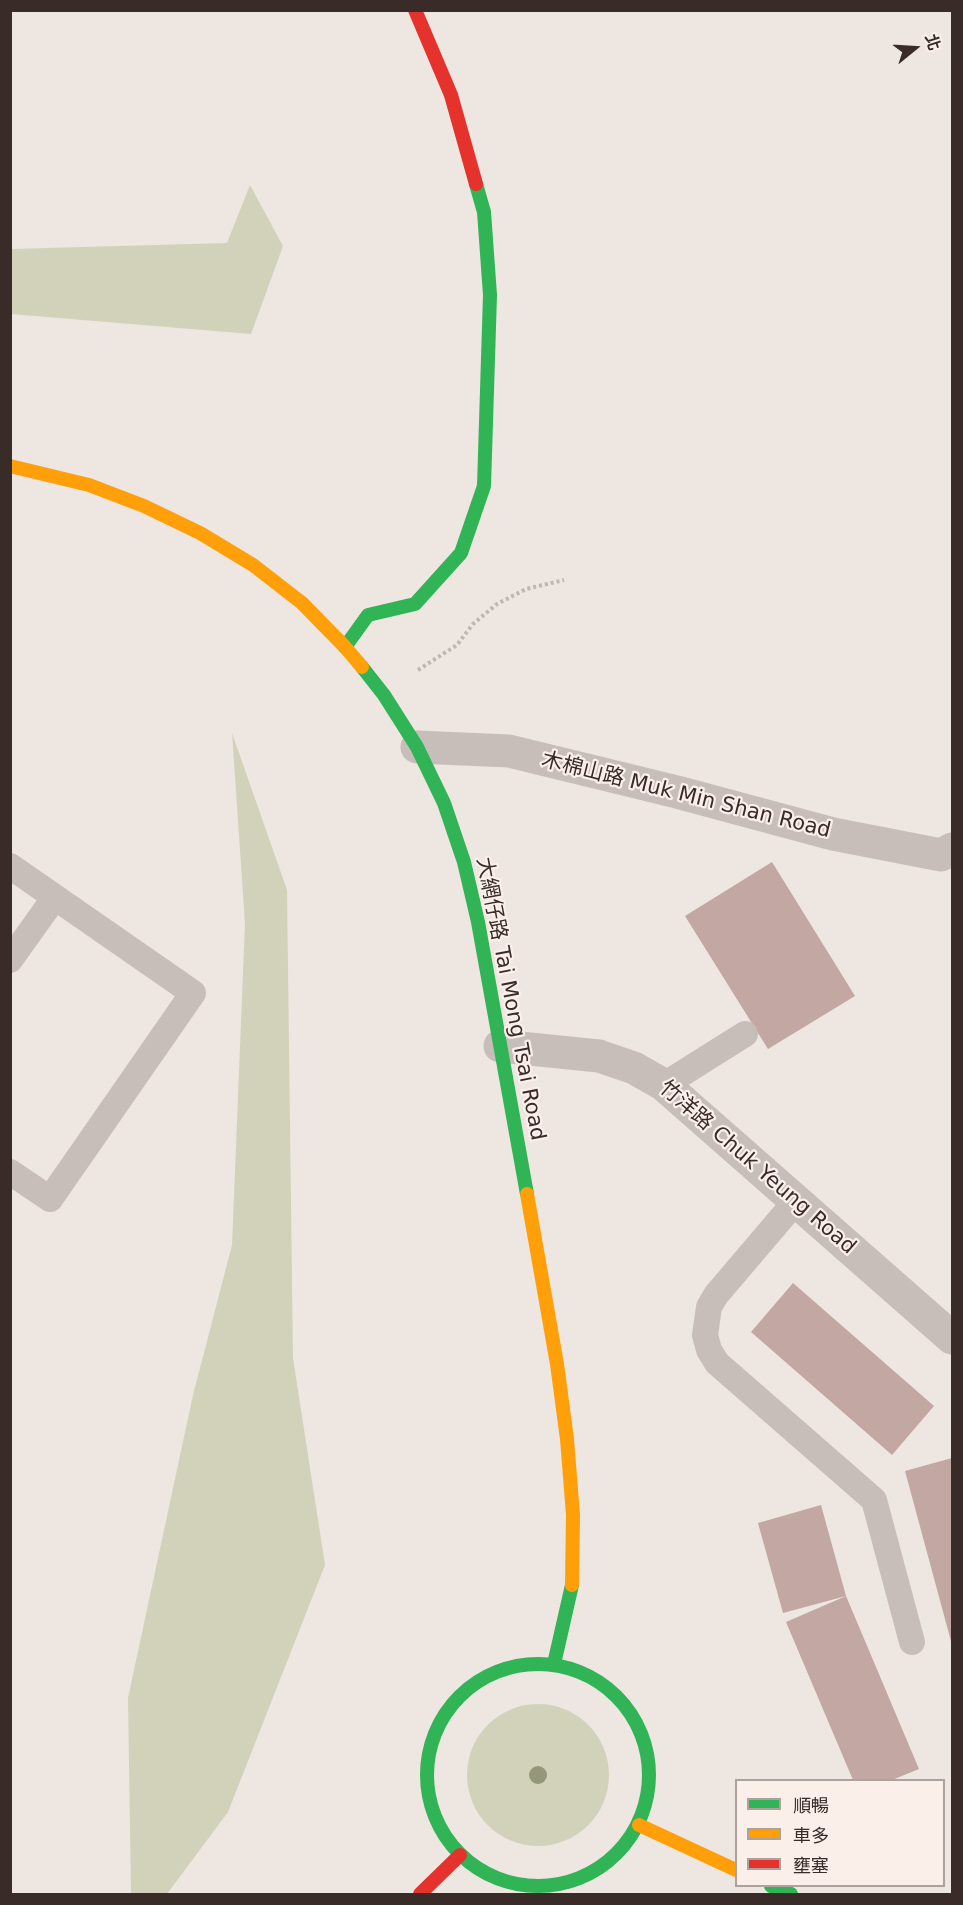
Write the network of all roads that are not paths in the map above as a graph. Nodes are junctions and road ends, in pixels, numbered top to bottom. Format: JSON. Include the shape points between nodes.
{"nodes":[{"id":1,"x":415,"y":10,"type":"edge"},
{"id":2,"x":10,"y":466,"type":"edge"},
{"id":3,"x":345,"y":646,"type":"junction"},
{"id":4,"x":417,"y":747,"type":"junction"},
{"id":5,"x":952,"y":849,"type":"edge"},
{"id":6,"x":10,"y":866,"type":"edge"},
{"id":7,"x":55,"y":897,"type":"junction"},
{"id":8,"x":10,"y":960,"type":"edge"},
{"id":9,"x":745,"y":1034,"type":"dead end"},
{"id":10,"x":500,"y":1046,"type":"junction"},
{"id":11,"x":664,"y":1085,"type":"junction"},
{"id":12,"x":10,"y":1172,"type":"edge"},
{"id":13,"x":796,"y":1201,"type":"junction"},
{"id":14,"x":952,"y":1338,"type":"edge"},
{"id":15,"x":912,"y":1642,"type":"dead end"},
{"id":16,"x":554,"y":1664,"type":"junction"},
{"id":17,"x":639,"y":1825,"type":"junction"},
{"id":18,"x":460,"y":1855,"type":"junction"},
{"id":19,"x":735,"y":1870,"type":"edge"},
{"id":20,"x":774,"y":1887,"type":"edge"},
{"id":21,"x":420,"y":1894,"type":"edge"},
{"id":22,"x":791,"y":1894,"type":"edge"}],
"edges":[{"from":1,"to":3,"type":"main road","via":[[451,95],[484,212],[490,295],[484,486],[460,553],[415,604],[368,615]]},
{"from":2,"to":3,"type":"main road","name":"大網仔路 Tai Mong Tsai Road","via":[[89,484],[200,532],[253,565],[302,603]]},
{"from":3,"to":4,"type":"main road","name":"大網仔路 Tai Mong Tsai Road","via":[[384,694]]},
{"from":4,"to":5,"type":"street","name":"木棉山路 Muk Min Shan Road","via":[[509,751],[833,834],[941,855]]},
{"from":4,"to":10,"type":"main road","name":"大網仔路 Tai Mong Tsai Road","via":[[444,803],[464,862]]},
{"from":6,"to":7,"type":"lane"},
{"from":7,"to":8,"type":"lane"},
{"from":7,"to":12,"type":"lane","via":[[193,993],[50,1199]]},
{"from":9,"to":11,"type":"lane"},
{"from":10,"to":11,"type":"street","name":"竹洋路 Chuk Yeung Road","via":[[599,1056],[634,1068]]},
{"from":10,"to":16,"type":"main road","name":"大網仔路 Tai Mong Tsai Road","via":[[567,1439],[573,1515],[572,1591]]},
{"from":11,"to":13,"type":"street","name":"竹洋路 Chuk Yeung Road"},
{"from":13,"to":14,"type":"street","name":"竹洋路 Chuk Yeung Road"},
{"from":13,"to":15,"type":"lane","via":[[716,1295],[709,1307],[705,1335],[717,1363],[874,1500]]},
{"from":16,"to":17,"type":"main road","via":[[587,1674],[616,1695],[637,1722],[648,1756],[649,1791]]},
{"from":16,"to":18,"type":"main road","via":[[519,1664],[486,1675],[457,1696],[438,1725],[427,1758],[428,1793],[439,1827]]},
{"from":17,"to":18,"type":"main road","via":[[618,1853],[600,1867],[557,1886],[522,1886],[488,1875]]},
{"from":17,"to":19,"type":"main road"},
{"from":18,"to":21,"type":"main road"},
{"from":20,"to":22,"type":"main road"}]}
